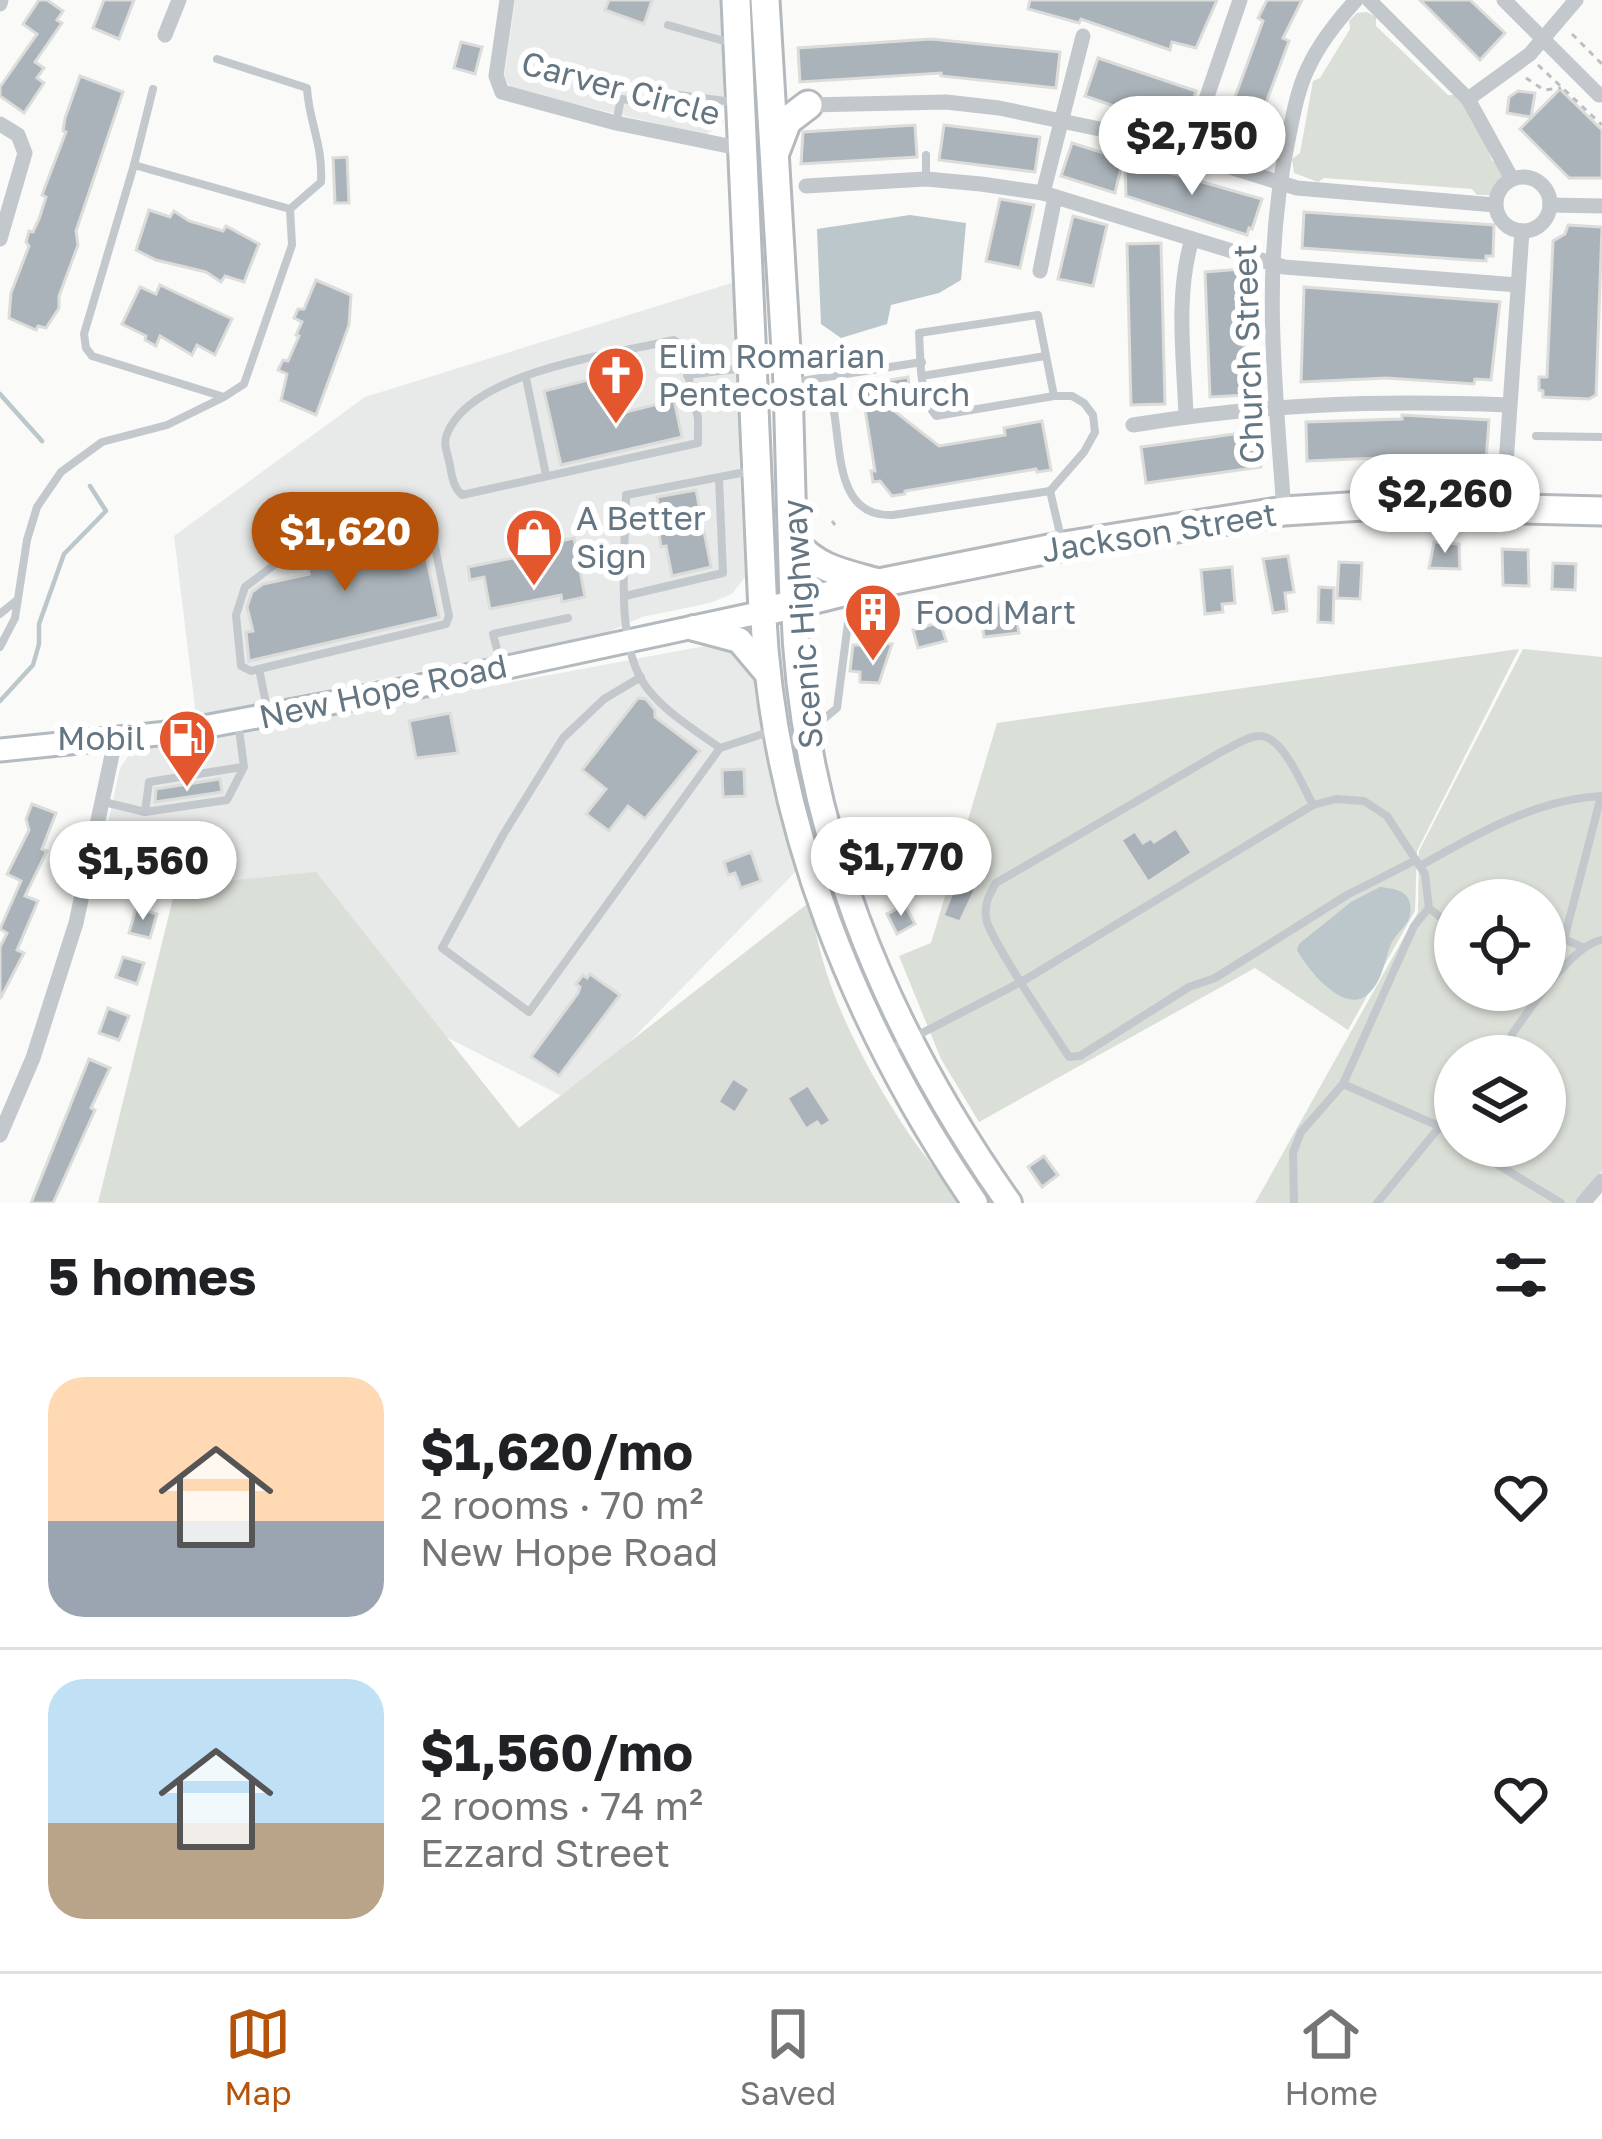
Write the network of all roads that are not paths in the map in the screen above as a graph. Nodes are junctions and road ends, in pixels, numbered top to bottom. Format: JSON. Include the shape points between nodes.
{"nodes":[{"id":1,"x":178,"y":0,"type":"edge"},
{"id":2,"x":507,"y":0,"type":"edge"},
{"id":3,"x":736,"y":0,"type":"edge"},
{"id":4,"x":765,"y":0,"type":"edge"},
{"id":5,"x":1240,"y":0,"type":"edge"},
{"id":6,"x":1356,"y":0,"type":"edge"},
{"id":7,"x":1369,"y":0,"type":"edge"},
{"id":8,"x":1504,"y":0,"type":"edge"},
{"id":9,"x":1576,"y":0,"type":"edge"},
{"id":10,"x":668,"y":25,"type":"dead end"},
{"id":11,"x":165,"y":35,"type":"dead end"},
{"id":12,"x":1083,"y":36,"type":"dead end"},
{"id":13,"x":1544,"y":41,"type":"junction"},
{"id":14,"x":738,"y":45,"type":"junction"},
{"id":15,"x":218,"y":59,"type":"dead end"},
{"id":16,"x":768,"y":81,"type":"junction"},
{"id":17,"x":153,"y":89,"type":"dead end"},
{"id":18,"x":1599,"y":95,"type":"dead end"},
{"id":19,"x":1468,"y":99,"type":"junction"},
{"id":20,"x":741,"y":101,"type":"junction"},
{"id":21,"x":808,"y":105,"type":"junction"},
{"id":22,"x":1060,"y":118,"type":"junction"},
{"id":23,"x":616,"y":123,"type":"junction"},
{"id":24,"x":0,"y":124,"type":"edge"},
{"id":25,"x":743,"y":148,"type":"junction"},
{"id":26,"x":926,"y":155,"type":"dead end"},
{"id":27,"x":1187,"y":155,"type":"junction"},
{"id":28,"x":772,"y":160,"type":"junction"},
{"id":29,"x":134,"y":165,"type":"junction"},
{"id":30,"x":1512,"y":178,"type":"junction"},
{"id":31,"x":926,"y":179,"type":"junction"},
{"id":32,"x":1280,"y":184,"type":"junction"},
{"id":33,"x":806,"y":187,"type":"dead end"},
{"id":34,"x":1049,"y":195,"type":"junction"},
{"id":35,"x":1495,"y":205,"type":"junction"},
{"id":36,"x":1550,"y":205,"type":"junction"},
{"id":37,"x":1602,"y":206,"type":"edge"},
{"id":38,"x":290,"y":209,"type":"junction"},
{"id":39,"x":1522,"y":231,"type":"junction"},
{"id":40,"x":0,"y":239,"type":"edge"},
{"id":41,"x":1192,"y":239,"type":"junction"},
{"id":42,"x":1270,"y":264,"type":"junction"},
{"id":43,"x":1040,"y":271,"type":"dead end"},
{"id":44,"x":1518,"y":285,"type":"junction"},
{"id":45,"x":1045,"y":356,"type":"junction"},
{"id":46,"x":922,"y":362,"type":"junction"},
{"id":47,"x":752,"y":368,"type":"junction"},
{"id":48,"x":687,"y":376,"type":"junction"},
{"id":49,"x":922,"y":376,"type":"junction"},
{"id":50,"x":526,"y":378,"type":"junction"},
{"id":51,"x":788,"y":384,"type":"junction"},
{"id":52,"x":1054,"y":396,"type":"junction"},
{"id":53,"x":224,"y":397,"type":"junction"},
{"id":54,"x":1508,"y":405,"type":"junction"},
{"id":55,"x":1274,"y":406,"type":"junction"},
{"id":56,"x":835,"y":412,"type":"dead end"},
{"id":57,"x":1186,"y":416,"type":"junction"},
{"id":58,"x":1133,"y":425,"type":"dead end"},
{"id":59,"x":1536,"y":436,"type":"dead end"},
{"id":60,"x":1602,"y":437,"type":"edge"},
{"id":61,"x":756,"y":470,"type":"junction"},
{"id":62,"x":546,"y":475,"type":"junction"},
{"id":63,"x":719,"y":478,"type":"junction"},
{"id":64,"x":1050,"y":491,"type":"junction"},
{"id":65,"x":1503,"y":508,"type":"junction"},
{"id":66,"x":1284,"y":511,"type":"junction"},
{"id":67,"x":1602,"y":511,"type":"edge"},
{"id":68,"x":794,"y":542,"type":"junction"},
{"id":69,"x":1064,"y":546,"type":"junction"},
{"id":70,"x":879,"y":583,"type":"junction"},
{"id":71,"x":846,"y":590,"type":"junction"},
{"id":72,"x":625,"y":596,"type":"junction"},
{"id":73,"x":19,"y":599,"type":"junction"},
{"id":74,"x":794,"y":604,"type":"junction"},
{"id":75,"x":763,"y":612,"type":"junction"},
{"id":76,"x":0,"y":614,"type":"edge"},
{"id":77,"x":568,"y":618,"type":"dead end"},
{"id":78,"x":694,"y":628,"type":"junction"},
{"id":79,"x":630,"y":641,"type":"junction"},
{"id":80,"x":0,"y":647,"type":"edge"},
{"id":81,"x":502,"y":667,"type":"junction"},
{"id":82,"x":259,"y":669,"type":"junction"},
{"id":83,"x":641,"y":677,"type":"junction"},
{"id":84,"x":769,"y":677,"type":"junction"},
{"id":85,"x":268,"y":715,"type":"junction"},
{"id":86,"x":238,"y":721,"type":"junction"},
{"id":87,"x":805,"y":723,"type":"junction"},
{"id":88,"x":776,"y":729,"type":"junction"},
{"id":89,"x":115,"y":741,"type":"junction"},
{"id":90,"x":720,"y":748,"type":"junction"},
{"id":91,"x":0,"y":750,"type":"edge"},
{"id":92,"x":244,"y":767,"type":"junction"},
{"id":93,"x":1602,"y":796,"type":"edge"},
{"id":94,"x":101,"y":802,"type":"junction"},
{"id":95,"x":1313,"y":806,"type":"junction"},
{"id":96,"x":145,"y":812,"type":"junction"},
{"id":97,"x":1418,"y":862,"type":"junction"},
{"id":98,"x":1429,"y":908,"type":"junction"},
{"id":99,"x":1434,"y":912,"type":"edge"},
{"id":100,"x":1566,"y":932,"type":"edge"},
{"id":101,"x":1602,"y":940,"type":"edge"},
{"id":102,"x":1566,"y":941,"type":"edge"},
{"id":103,"x":1582,"y":947,"type":"junction"},
{"id":104,"x":1023,"y":981,"type":"junction"},
{"id":105,"x":1513,"y":1035,"type":"edge"},
{"id":106,"x":908,"y":1040,"type":"junction"},
{"id":107,"x":883,"y":1053,"type":"junction"},
{"id":108,"x":1343,"y":1084,"type":"junction"},
{"id":109,"x":1434,"y":1124,"type":"edge"},
{"id":110,"x":0,"y":1135,"type":"edge"},
{"id":111,"x":1434,"y":1135,"type":"edge"},
{"id":112,"x":1502,"y":1167,"type":"edge"},
{"id":113,"x":1602,"y":1180,"type":"edge"},
{"id":114,"x":975,"y":1203,"type":"edge"},
{"id":115,"x":1010,"y":1203,"type":"edge"},
{"id":116,"x":1294,"y":1203,"type":"edge"},
{"id":117,"x":1377,"y":1203,"type":"edge"},
{"id":118,"x":1561,"y":1203,"type":"edge"},
{"id":119,"x":1583,"y":1203,"type":"edge"}],
"edges":[{"from":1,"to":11,"type":"street"},
{"from":2,"to":23,"type":"street","name":"Carver Circle","via":[[496,76],[502,92]]},
{"from":3,"to":14,"type":"highway","name":"Scenic Highway"},
{"from":4,"to":16,"type":"highway","name":"Scenic Highway"},
{"from":5,"to":27,"type":"street"},
{"from":6,"to":32,"type":"street","name":"Church Street","via":[[1308,67]]},
{"from":7,"to":19,"type":"street"},
{"from":8,"to":13,"type":"street"},
{"from":9,"to":13,"type":"street"},
{"from":10,"to":14,"type":"lane"},
{"from":12,"to":22,"type":"street"},
{"from":13,"to":18,"type":"street"},
{"from":13,"to":19,"type":"street"},
{"from":14,"to":20,"type":"highway","name":"Scenic Highway"},
{"from":15,"to":38,"type":"lane","via":[[307,88],[321,182]]},
{"from":16,"to":21,"type":"highway"},
{"from":16,"to":28,"type":"highway","name":"Scenic Highway"},
{"from":17,"to":29,"type":"lane"},
{"from":19,"to":30,"type":"street"},
{"from":20,"to":23,"type":"lane","via":[[663,93],[646,102],[621,99]]},
{"from":20,"to":25,"type":"highway","name":"Scenic Highway"},
{"from":21,"to":22,"type":"street","via":[[946,102]]},
{"from":21,"to":28,"type":"highway","via":[[788,121]]},
{"from":22,"to":27,"type":"street"},
{"from":22,"to":34,"type":"street"},
{"from":23,"to":25,"type":"street","name":"Carver Circle"},
{"from":24,"to":40,"type":"street","via":[[25,153]]},
{"from":25,"to":47,"type":"highway","name":"Scenic Highway"},
{"from":26,"to":31,"type":"lane"},
{"from":27,"to":32,"type":"street"},
{"from":28,"to":51,"type":"highway","name":"Scenic Highway"},
{"from":29,"to":38,"type":"lane"},
{"from":29,"to":53,"type":"lane","via":[[86,348]]},
{"from":30,"to":35,"type":"street"},
{"from":30,"to":36,"type":"street","via":[[1538,181]]},
{"from":31,"to":33,"type":"street"},
{"from":31,"to":34,"type":"street"},
{"from":32,"to":35,"type":"street"},
{"from":32,"to":42,"type":"street","name":"Church Street"},
{"from":34,"to":41,"type":"street"},
{"from":34,"to":43,"type":"street"},
{"from":35,"to":39,"type":"street","via":[[1507,226]]},
{"from":36,"to":37,"type":"street"},
{"from":36,"to":39,"type":"street","via":[[1544,220]]},
{"from":38,"to":53,"type":"lane","via":[[292,245],[244,384]]},
{"from":39,"to":44,"type":"street"},
{"from":41,"to":42,"type":"street"},
{"from":41,"to":57,"type":"street","via":[[1181,296]]},
{"from":42,"to":44,"type":"street"},
{"from":42,"to":55,"type":"street","name":"Church Street"},
{"from":44,"to":54,"type":"street"},
{"from":45,"to":46,"type":"lane","via":[[1038,315],[919,333]]},
{"from":45,"to":49,"type":"lane"},
{"from":45,"to":52,"type":"lane"},
{"from":46,"to":49,"type":"lane"},
{"from":46,"to":51,"type":"lane"},
{"from":47,"to":48,"type":"lane"},
{"from":47,"to":61,"type":"highway","name":"Scenic Highway"},
{"from":48,"to":50,"type":"lane","via":[[674,340]]},
{"from":48,"to":62,"type":"lane","via":[[698,443]]},
{"from":49,"to":52,"type":"lane","via":[[936,416]]},
{"from":50,"to":62,"type":"lane"},
{"from":50,"to":62,"type":"lane","via":[[487,390],[466,410],[448,430],[448,457],[461,495]]},
{"from":51,"to":68,"type":"highway","name":"Scenic Highway"},
{"from":52,"to":64,"type":"lane","via":[[1084,403],[1095,433]]},
{"from":53,"to":73,"type":"lane","via":[[166,425],[102,442],[61,472],[27,540]]},
{"from":54,"to":55,"type":"street"},
{"from":54,"to":65,"type":"street"},
{"from":55,"to":57,"type":"street"},
{"from":55,"to":66,"type":"street","name":"Church Street"},
{"from":56,"to":64,"type":"lane","via":[[848,491],[876,514]]},
{"from":57,"to":58,"type":"street"},
{"from":59,"to":60,"type":"lane"},
{"from":61,"to":63,"type":"lane"},
{"from":61,"to":75,"type":"highway","name":"Scenic Highway"},
{"from":63,"to":72,"type":"lane","via":[[626,495]]},
{"from":63,"to":72,"type":"lane","via":[[723,573]]},
{"from":64,"to":69,"type":"lane"},
{"from":65,"to":66,"type":"highway","name":"Jackson Street"},
{"from":65,"to":67,"type":"highway","name":"Jackson Street"},
{"from":66,"to":69,"type":"highway","name":"Jackson Street"},
{"from":68,"to":70,"type":"highway","via":[[824,568]]},
{"from":68,"to":74,"type":"highway","name":"Scenic Highway"},
{"from":69,"to":70,"type":"highway","name":"Jackson Street"},
{"from":70,"to":71,"type":"highway","name":"Jackson Street"},
{"from":71,"to":74,"type":"highway","name":"Jackson Street"},
{"from":71,"to":87,"type":"lane","via":[[837,708]]},
{"from":72,"to":79,"type":"lane"},
{"from":73,"to":76,"type":"lane"},
{"from":73,"to":80,"type":"lane"},
{"from":74,"to":75,"type":"highway","name":"Jackson Street"},
{"from":74,"to":87,"type":"main road","name":"Scenic Highway"},
{"from":75,"to":78,"type":"street","name":"New Hope Road"},
{"from":75,"to":84,"type":"main road","name":"Scenic Highway"},
{"from":77,"to":81,"type":"lane","via":[[493,634]]},
{"from":78,"to":79,"type":"street","name":"New Hope Road"},
{"from":78,"to":84,"type":"main road","via":[[740,640]]},
{"from":79,"to":81,"type":"street","name":"New Hope Road"},
{"from":79,"to":83,"type":"lane"},
{"from":81,"to":85,"type":"street","name":"New Hope Road"},
{"from":82,"to":82,"type":"lane","via":[[446,624],[429,517],[422,512],[307,540],[245,587],[236,640],[241,666]]},
{"from":82,"to":85,"type":"lane"},
{"from":83,"to":90,"type":"lane","via":[[668,710]]},
{"from":83,"to":90,"type":"lane","via":[[563,738],[442,948],[529,1012]]},
{"from":84,"to":88,"type":"main road","name":"Scenic Highway"},
{"from":85,"to":86,"type":"street","name":"New Hope Road"},
{"from":86,"to":89,"type":"street","name":"New Hope Road"},
{"from":86,"to":92,"type":"lane"},
{"from":87,"to":106,"type":"main road","name":"Scenic Highway","via":[[852,911]]},
{"from":88,"to":90,"type":"lane"},
{"from":88,"to":107,"type":"main road","name":"Scenic Highway","via":[[807,859]]},
{"from":89,"to":91,"type":"street","name":"New Hope Road"},
{"from":89,"to":94,"type":"street"},
{"from":92,"to":96,"type":"lane","via":[[227,800]]},
{"from":92,"to":96,"type":"lane","via":[[149,782]]},
{"from":93,"to":97,"type":"lane","via":[[1505,821]]},
{"from":93,"to":100,"type":"lane"},
{"from":94,"to":96,"type":"lane"},
{"from":94,"to":110,"type":"street","via":[[76,923]]},
{"from":95,"to":97,"type":"lane","via":[[1364,801],[1387,816]]},
{"from":95,"to":104,"type":"lane"},
{"from":95,"to":104,"type":"lane","via":[[1274,740],[1258,735],[996,883],[986,925]]},
{"from":97,"to":98,"type":"lane"},
{"from":97,"to":104,"type":"lane","via":[[1347,895],[1080,1056],[1069,1058]]},
{"from":98,"to":99,"type":"lane"},
{"from":98,"to":108,"type":"lane"},
{"from":101,"to":103,"type":"lane"},
{"from":102,"to":103,"type":"lane"},
{"from":103,"to":105,"type":"lane"},
{"from":104,"to":106,"type":"lane"},
{"from":106,"to":107,"type":"lane"},
{"from":106,"to":115,"type":"main road","name":"Scenic Highway"},
{"from":107,"to":114,"type":"main road","name":"Scenic Highway"},
{"from":108,"to":109,"type":"lane"},
{"from":108,"to":116,"type":"lane","via":[[1300,1132]]},
{"from":111,"to":117,"type":"lane"},
{"from":112,"to":118,"type":"lane"},
{"from":113,"to":119,"type":"street"}]}
